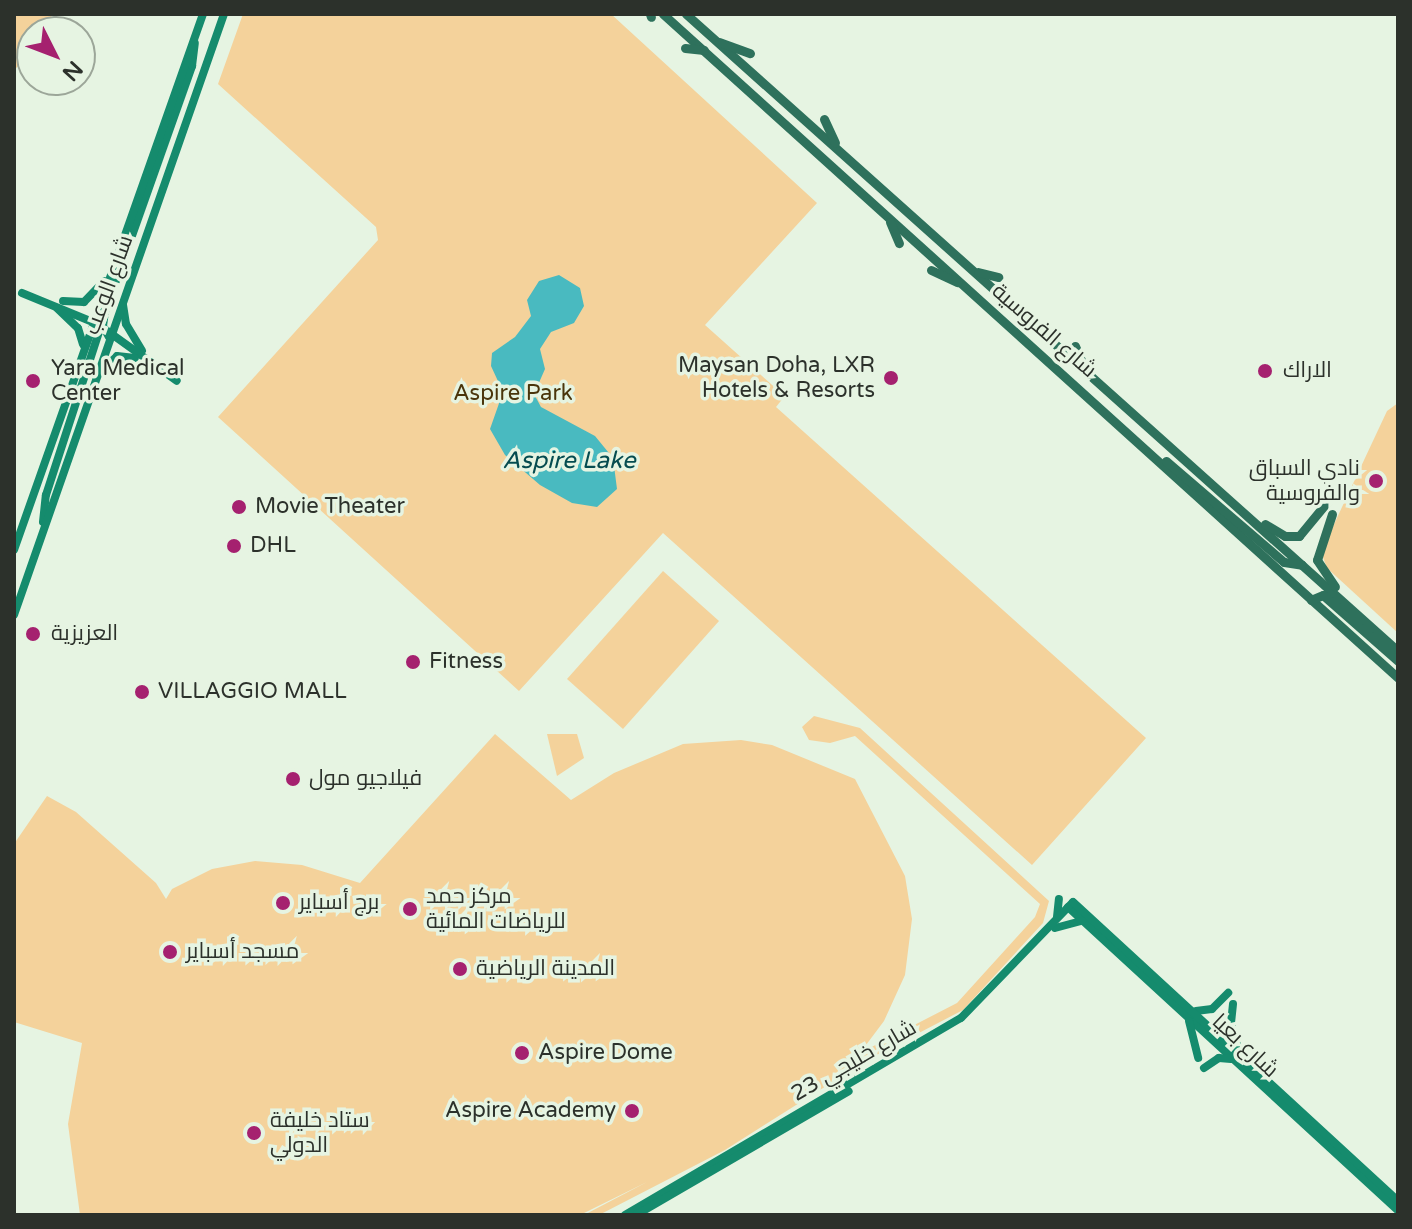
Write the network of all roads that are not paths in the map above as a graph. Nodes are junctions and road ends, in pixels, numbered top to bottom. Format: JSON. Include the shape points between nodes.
{"nodes":[{"id":1,"x":203,"y":14,"type":"edge"},
{"id":2,"x":224,"y":14,"type":"edge"},
{"id":3,"x":663,"y":14,"type":"edge"},
{"id":4,"x":686,"y":14,"type":"edge"},
{"id":5,"x":194,"y":40,"type":"junction"},
{"id":6,"x":716,"y":41,"type":"junction"},
{"id":7,"x":685,"y":48,"type":"dead end"},
{"id":8,"x":704,"y":50,"type":"junction"},
{"id":9,"x":750,"y":53,"type":"dead end"},
{"id":10,"x":824,"y":119,"type":"dead end"},
{"id":11,"x":839,"y":149,"type":"junction"},
{"id":12,"x":161,"y":152,"type":"junction"},
{"id":13,"x":837,"y":169,"type":"junction"},
{"id":14,"x":163,"y":190,"type":"junction"},
{"id":15,"x":168,"y":204,"type":"dead end"},
{"id":16,"x":899,"y":243,"type":"dead end"},
{"id":17,"x":931,"y":270,"type":"dead end"},
{"id":18,"x":974,"y":271,"type":"junction"},
{"id":19,"x":998,"y":277,"type":"dead end"},
{"id":20,"x":108,"y":278,"type":"junction"},
{"id":21,"x":22,"y":293,"type":"dead end"},
{"id":22,"x":126,"y":293,"type":"junction"},
{"id":23,"x":120,"y":308,"type":"junction"},
{"id":24,"x":1009,"y":324,"type":"junction"},
{"id":25,"x":102,"y":327,"type":"junction"},
{"id":26,"x":1075,"y":346,"type":"dead end"},
{"id":27,"x":82,"y":352,"type":"junction"},
{"id":28,"x":1086,"y":372,"type":"junction"},
{"id":29,"x":95,"y":379,"type":"junction"},
{"id":30,"x":177,"y":381,"type":"dead end"},
{"id":31,"x":65,"y":439,"type":"junction"},
{"id":32,"x":1140,"y":443,"type":"junction"},
{"id":33,"x":21,"y":496,"type":"dead end"},
{"id":34,"x":1227,"y":496,"type":"junction"},
{"id":35,"x":1332,"y":496,"type":"dead end"},
{"id":36,"x":27,"y":508,"type":"junction"},
{"id":37,"x":1332,"y":514,"type":"dead end"},
{"id":38,"x":43,"y":527,"type":"junction"},
{"id":39,"x":1217,"y":530,"type":"dead end"},
{"id":40,"x":14,"y":550,"type":"edge"},
{"id":41,"x":1265,"y":558,"type":"junction"},
{"id":42,"x":1302,"y":565,"type":"junction"},
{"id":43,"x":1311,"y":600,"type":"junction"},
{"id":44,"x":1358,"y":614,"type":"junction"},
{"id":45,"x":14,"y":615,"type":"edge"},
{"id":46,"x":1398,"y":651,"type":"edge"},
{"id":47,"x":1398,"y":661,"type":"edge"},
{"id":48,"x":1398,"y":678,"type":"edge"},
{"id":49,"x":1059,"y":899,"type":"dead end"},
{"id":50,"x":1072,"y":906,"type":"junction"},
{"id":51,"x":1087,"y":923,"type":"junction"},
{"id":52,"x":1054,"y":925,"type":"junction"},
{"id":53,"x":1016,"y":968,"type":"junction"},
{"id":54,"x":1228,"y":993,"type":"dead end"},
{"id":55,"x":1233,"y":1004,"type":"dead end"},
{"id":56,"x":1181,"y":1010,"type":"junction"},
{"id":57,"x":1195,"y":1011,"type":"junction"},
{"id":58,"x":1198,"y":1058,"type":"dead end"},
{"id":59,"x":1245,"y":1058,"type":"junction"},
{"id":60,"x":1231,"y":1059,"type":"junction"},
{"id":61,"x":1204,"y":1068,"type":"dead end"},
{"id":62,"x":1398,"y":1201,"type":"edge"},
{"id":63,"x":1398,"y":1210,"type":"edge"},
{"id":64,"x":625,"y":1215,"type":"edge"},
{"id":65,"x":636,"y":1215,"type":"edge"}],
"edges":[{"from":1,"to":5,"type":"main road","name":"شارع الوعب"},
{"from":2,"to":14,"type":"main road","name":"شارع الوعب"},
{"from":3,"to":8,"type":"highway","name":"شارع الفروسية"},
{"from":4,"to":6,"type":"highway","name":"شارع الفروسية"},
{"from":5,"to":12,"type":"main road","via":[[194,60]]},
{"from":5,"to":20,"type":"main road","name":"شارع الوعب"},
{"from":6,"to":9,"type":"highway"},
{"from":6,"to":11,"type":"highway","name":"شارع الفروسية"},
{"from":7,"to":8,"type":"highway"},
{"from":8,"to":13,"type":"highway","name":"شارع الفروسية"},
{"from":10,"to":11,"type":"highway"},
{"from":11,"to":18,"type":"highway","name":"شارع الفروسية"},
{"from":12,"to":23,"type":"main road","via":[[160,170],[113,304]]},
{"from":12,"to":25,"type":"main road"},
{"from":13,"to":16,"type":"highway","via":[[893,226]]},
{"from":13,"to":24,"type":"highway","name":"شارع الفروسية"},
{"from":14,"to":15,"type":"main road"},
{"from":14,"to":22,"type":"main road","name":"شارع الوعب"},
{"from":17,"to":24,"type":"highway","via":[[952,279]]},
{"from":18,"to":19,"type":"highway"},
{"from":18,"to":28,"type":"highway","name":"شارع الفروسية"},
{"from":20,"to":25,"type":"main road","name":"شارع الوعب"},
{"from":20,"to":27,"type":"main road","via":[[84,302],[60,304],[80,331]]},
{"from":21,"to":25,"type":"main road"},
{"from":22,"to":23,"type":"main road","name":"شارع الوعب"},
{"from":22,"to":29,"type":"main road","via":[[123,317],[138,354],[114,357]]},
{"from":23,"to":25,"type":"main road","name":"شارع الوعب"},
{"from":24,"to":32,"type":"highway","name":"شارع الفروسية"},
{"from":25,"to":27,"type":"main road","name":"شارع الوعب"},
{"from":25,"to":29,"type":"main road","name":"شارع الوعب"},
{"from":25,"to":30,"type":"main road"},
{"from":25,"to":31,"type":"main road"},
{"from":26,"to":28,"type":"highway"},
{"from":27,"to":31,"type":"main road","via":[[90,354]]},
{"from":27,"to":36,"type":"main road","name":"شارع الوعب"},
{"from":28,"to":34,"type":"highway","name":"شارع الفروسية"},
{"from":29,"to":38,"type":"main road","name":"شارع الوعب"},
{"from":31,"to":38,"type":"main road","via":[[44,501]]},
{"from":32,"to":41,"type":"highway","name":"شارع الفروسية"},
{"from":32,"to":42,"type":"highway","via":[[1282,560]]},
{"from":33,"to":36,"type":"main road"},
{"from":34,"to":35,"type":"highway","via":[[1290,537],[1309,529]]},
{"from":34,"to":42,"type":"highway","name":"شارع الفروسية"},
{"from":36,"to":40,"type":"main road","name":"شارع الوعب"},
{"from":37,"to":44,"type":"highway","via":[[1317,560]]},
{"from":38,"to":45,"type":"main road","name":"شارع الوعب"},
{"from":39,"to":41,"type":"highway"},
{"from":41,"to":43,"type":"highway","name":"شارع الفروسية"},
{"from":42,"to":44,"type":"highway","name":"شارع الفروسية"},
{"from":43,"to":47,"type":"highway","via":[[1323,595]]},
{"from":43,"to":48,"type":"highway","name":"شارع الفروسية"},
{"from":44,"to":46,"type":"highway","name":"شارع الفروسية"},
{"from":49,"to":52,"type":"main road"},
{"from":50,"to":51,"type":"main road","name":"شارع بعيا"},
{"from":50,"to":52,"type":"main road","name":"شارع خليجي 23"},
{"from":50,"to":57,"type":"main road","name":"شارع بعيا"},
{"from":51,"to":52,"type":"main road"},
{"from":51,"to":56,"type":"main road","name":"شارع بعيا"},
{"from":52,"to":53,"type":"main road","name":"شارع خليجي 23"},
{"from":53,"to":64,"type":"main road","name":"شارع خليجي 23","via":[[941,1031]]},
{"from":53,"to":65,"type":"main road","name":"شارع خليجي 23","via":[[979,1010],[944,1036]]},
{"from":54,"to":57,"type":"main road","via":[[1212,1009]]},
{"from":55,"to":59,"type":"main road","via":[[1231,1030]]},
{"from":56,"to":58,"type":"main road","via":[[1196,1035]]},
{"from":56,"to":60,"type":"main road","name":"شارع بعيا"},
{"from":57,"to":59,"type":"main road","name":"شارع بعيا"},
{"from":59,"to":62,"type":"main road","name":"شارع بعيا"},
{"from":60,"to":61,"type":"main road","via":[[1219,1058]]},
{"from":60,"to":63,"type":"main road","name":"شارع بعيا"}]}
